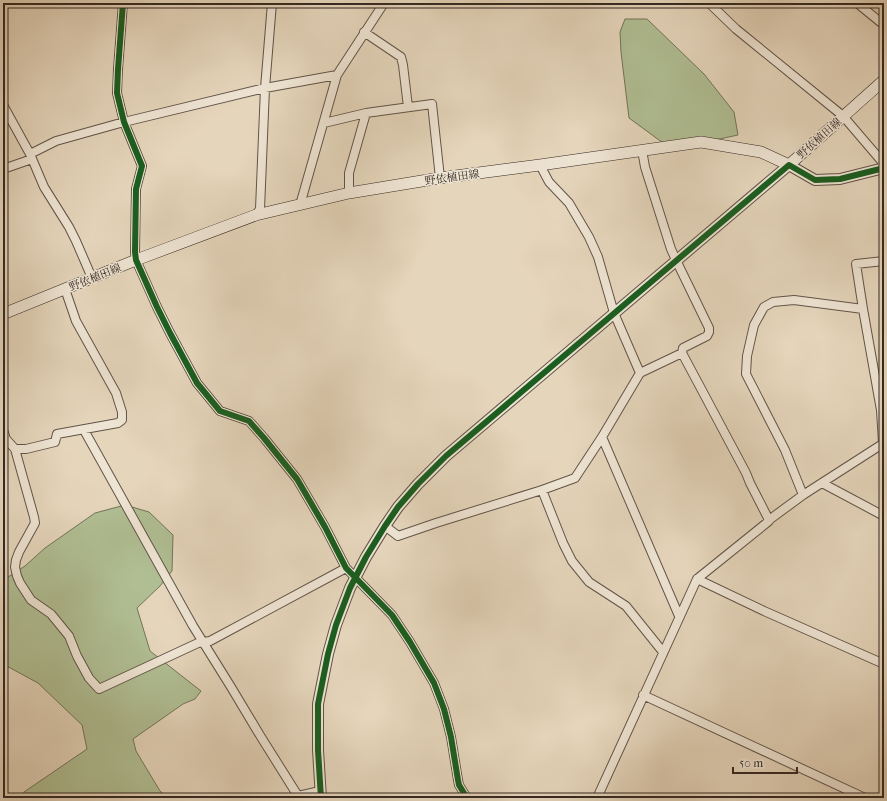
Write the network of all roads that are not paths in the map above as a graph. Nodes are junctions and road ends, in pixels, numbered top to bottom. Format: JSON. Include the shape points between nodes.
{"nodes":[{"id":1,"x":123,"y":3,"type":"edge"},
{"id":2,"x":272,"y":3,"type":"edge"},
{"id":3,"x":384,"y":3,"type":"edge"},
{"id":4,"x":709,"y":3,"type":"edge"},
{"id":5,"x":857,"y":3,"type":"edge"},
{"id":6,"x":884,"y":25,"type":"edge"},
{"id":7,"x":364,"y":32,"type":"junction"},
{"id":8,"x":337,"y":74,"type":"junction"},
{"id":9,"x":884,"y":80,"type":"edge"},
{"id":10,"x":265,"y":88,"type":"junction"},
{"id":11,"x":3,"y":106,"type":"edge"},
{"id":12,"x":408,"y":107,"type":"junction"},
{"id":13,"x":366,"y":113,"type":"junction"},
{"id":14,"x":843,"y":116,"type":"junction"},
{"id":15,"x":124,"y":122,"type":"junction"},
{"id":16,"x":324,"y":122,"type":"junction"},
{"id":17,"x":642,"y":150,"type":"junction"},
{"id":18,"x":31,"y":157,"type":"junction"},
{"id":19,"x":884,"y":164,"type":"edge"},
{"id":20,"x":789,"y":165,"type":"junction"},
{"id":21,"x":540,"y":166,"type":"junction"},
{"id":22,"x":884,"y":168,"type":"edge"},
{"id":23,"x":3,"y":169,"type":"edge"},
{"id":24,"x":440,"y":178,"type":"junction"},
{"id":25,"x":349,"y":193,"type":"junction"},
{"id":26,"x":300,"y":205,"type":"junction"},
{"id":27,"x":256,"y":215,"type":"junction"},
{"id":28,"x":136,"y":260,"type":"junction"},
{"id":29,"x":676,"y":260,"type":"junction"},
{"id":30,"x":884,"y":261,"type":"edge"},
{"id":31,"x":92,"y":278,"type":"junction"},
{"id":32,"x":65,"y":289,"type":"junction"},
{"id":33,"x":863,"y":309,"type":"junction"},
{"id":34,"x":614,"y":313,"type":"junction"},
{"id":35,"x":3,"y":314,"type":"edge"},
{"id":36,"x":682,"y":353,"type":"junction"},
{"id":37,"x":640,"y":373,"type":"junction"},
{"id":38,"x":3,"y":430,"type":"edge"},
{"id":39,"x":84,"y":430,"type":"junction"},
{"id":40,"x":602,"y":437,"type":"junction"},
{"id":41,"x":884,"y":443,"type":"edge"},
{"id":42,"x":15,"y":449,"type":"junction"},
{"id":43,"x":822,"y":483,"type":"junction"},
{"id":44,"x":542,"y":490,"type":"junction"},
{"id":45,"x":803,"y":495,"type":"junction"},
{"id":46,"x":884,"y":516,"type":"edge"},
{"id":47,"x":769,"y":520,"type":"junction"},
{"id":48,"x":385,"y":526,"type":"junction"},
{"id":49,"x":346,"y":568,"type":"junction"},
{"id":50,"x":354,"y":578,"type":"junction"},
{"id":51,"x":697,"y":579,"type":"junction"},
{"id":52,"x":679,"y":616,"type":"junction"},
{"id":53,"x":203,"y":641,"type":"junction"},
{"id":54,"x":663,"y":652,"type":"junction"},
{"id":55,"x":884,"y":664,"type":"edge"},
{"id":56,"x":643,"y":695,"type":"junction"},
{"id":57,"x":320,"y":794,"type":"edge"},
{"id":58,"x":467,"y":798,"type":"edge"},
{"id":59,"x":597,"y":798,"type":"edge"},
{"id":60,"x":865,"y":798,"type":"edge"}],
"edges":[{"from":1,"to":15,"type":"street","via":[[117,93]]},
{"from":2,"to":10,"type":"street"},
{"from":3,"to":7,"type":"street"},
{"from":4,"to":14,"type":"street","via":[[740,33]]},
{"from":5,"to":6,"type":"street"},
{"from":7,"to":8,"type":"street"},
{"from":7,"to":12,"type":"street","via":[[401,57]]},
{"from":8,"to":10,"type":"street"},
{"from":8,"to":16,"type":"street"},
{"from":9,"to":14,"type":"main road","name":"野依植田線"},
{"from":10,"to":15,"type":"street"},
{"from":10,"to":27,"type":"street","via":[[260,209]]},
{"from":11,"to":18,"type":"street"},
{"from":12,"to":13,"type":"street"},
{"from":12,"to":24,"type":"street","via":[[432,104]]},
{"from":13,"to":16,"type":"street"},
{"from":13,"to":25,"type":"street","via":[[349,173]]},
{"from":14,"to":19,"type":"street"},
{"from":14,"to":20,"type":"main road","name":"野依植田線"},
{"from":15,"to":18,"type":"street","via":[[56,141]]},
{"from":15,"to":28,"type":"street","via":[[142,166],[136,189]]},
{"from":16,"to":26,"type":"street"},
{"from":17,"to":20,"type":"main road","name":"野依植田線","via":[[701,142],[761,152]]},
{"from":17,"to":21,"type":"main road","name":"野依植田線"},
{"from":17,"to":29,"type":"street"},
{"from":18,"to":23,"type":"street"},
{"from":18,"to":31,"type":"street","via":[[44,187],[69,227]]},
{"from":20,"to":22,"type":"street","via":[[816,180],[840,179]]},
{"from":20,"to":29,"type":"street"},
{"from":21,"to":24,"type":"main road","name":"野依植田線"},
{"from":21,"to":34,"type":"street","via":[[569,203],[589,237],[598,257]]},
{"from":24,"to":25,"type":"main road","name":"野依植田線"},
{"from":25,"to":26,"type":"main road","name":"野依植田線"},
{"from":26,"to":27,"type":"main road","name":"野依植田線"},
{"from":27,"to":28,"type":"main road","name":"野依植田線"},
{"from":28,"to":31,"type":"main road","name":"野依植田線"},
{"from":28,"to":49,"type":"street","via":[[170,333],[198,383],[220,411],[249,421],[297,479]]},
{"from":29,"to":34,"type":"street"},
{"from":29,"to":36,"type":"street","via":[[710,332],[708,336],[683,348]]},
{"from":30,"to":33,"type":"street","via":[[856,264]]},
{"from":31,"to":32,"type":"main road","name":"野依植田線"},
{"from":32,"to":35,"type":"main road","name":"野依植田線"},
{"from":32,"to":39,"type":"street","via":[[76,321],[116,392],[122,412],[122,420],[118,423]]},
{"from":33,"to":41,"type":"street","via":[[881,410]]},
{"from":33,"to":45,"type":"street","via":[[794,300],[773,302],[764,307],[754,325],[746,374],[785,450]]},
{"from":34,"to":37,"type":"street"},
{"from":34,"to":48,"type":"street","via":[[446,456],[418,484]]},
{"from":36,"to":37,"type":"street"},
{"from":36,"to":47,"type":"street"},
{"from":37,"to":40,"type":"street"},
{"from":38,"to":42,"type":"street","via":[[6,440]]},
{"from":39,"to":42,"type":"street","via":[[58,434],[55,442]]},
{"from":39,"to":53,"type":"street","via":[[173,592]]},
{"from":40,"to":44,"type":"street","via":[[575,478]]},
{"from":40,"to":52,"type":"street"},
{"from":41,"to":43,"type":"street"},
{"from":42,"to":53,"type":"street","via":[[35,523],[16,560],[17,576],[31,600],[51,614],[69,636],[89,678],[99,689]]},
{"from":43,"to":45,"type":"street"},
{"from":43,"to":46,"type":"street"},
{"from":44,"to":48,"type":"street","via":[[398,536]]},
{"from":44,"to":54,"type":"street","via":[[572,561],[589,582],[626,606]]},
{"from":45,"to":47,"type":"street"},
{"from":47,"to":51,"type":"street"},
{"from":48,"to":50,"type":"street"},
{"from":49,"to":50,"type":"street"},
{"from":49,"to":53,"type":"street","via":[[210,641]]},
{"from":50,"to":57,"type":"street","via":[[336,625],[318,704]]},
{"from":50,"to":58,"type":"street","via":[[392,615],[434,683],[451,737],[459,785]]},
{"from":51,"to":52,"type":"street"},
{"from":51,"to":55,"type":"street"},
{"from":52,"to":54,"type":"street"},
{"from":53,"to":57,"type":"street","via":[[298,796]]},
{"from":54,"to":56,"type":"street"},
{"from":56,"to":59,"type":"street"},
{"from":56,"to":60,"type":"street"}]}
